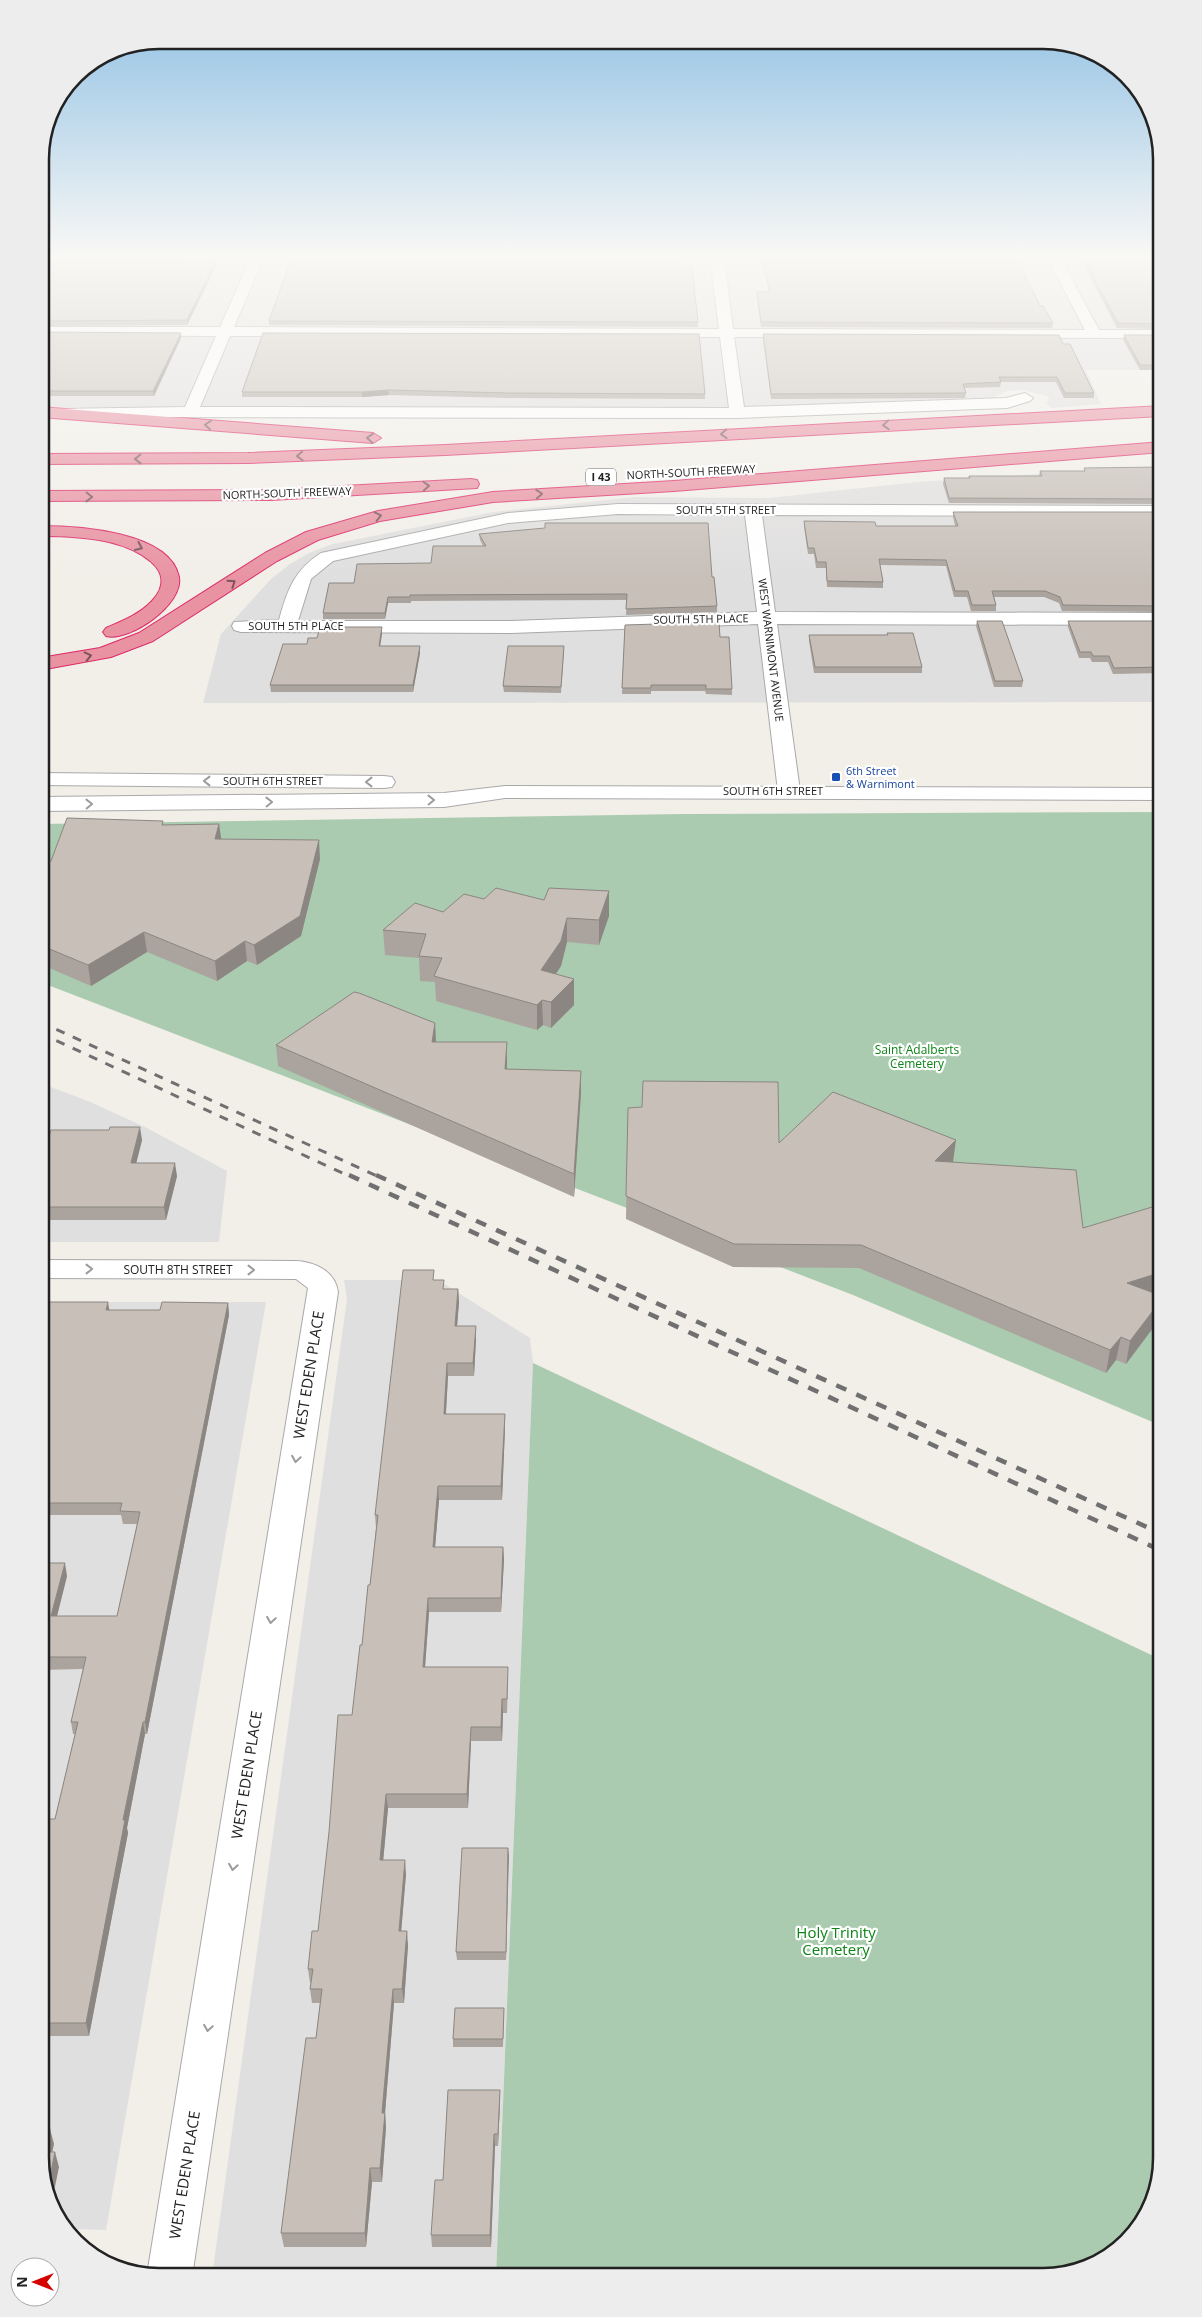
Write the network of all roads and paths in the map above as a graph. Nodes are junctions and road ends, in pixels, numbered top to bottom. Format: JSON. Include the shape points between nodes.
{"nodes":[{"id":1,"x":211,"y":365,"type":"edge"},
{"id":2,"x":732,"y":365,"type":"edge"},
{"id":3,"x":1025,"y":398,"type":"dead end"},
{"id":4,"x":191,"y":411,"type":"junction"},
{"id":5,"x":1153,"y":411,"type":"edge"},
{"id":6,"x":49,"y":412,"type":"edge"},
{"id":7,"x":49,"y":413,"type":"edge"},
{"id":8,"x":737,"y":413,"type":"junction"},
{"id":9,"x":594,"y":442,"type":"junction"},
{"id":10,"x":1153,"y":447,"type":"edge"},
{"id":11,"x":1153,"y":448,"type":"edge"},
{"id":12,"x":49,"y":459,"type":"edge"},
{"id":13,"x":49,"y":496,"type":"edge"},
{"id":14,"x":753,"y":510,"type":"junction"},
{"id":15,"x":1153,"y":511,"type":"edge"},
{"id":16,"x":49,"y":532,"type":"edge"},
{"id":17,"x":766,"y":618,"type":"junction"},
{"id":18,"x":1153,"y":619,"type":"edge"},
{"id":19,"x":240,"y":626,"type":"dead end"},
{"id":20,"x":287,"y":626,"type":"junction"},
{"id":21,"x":49,"y":649,"type":"edge"},
{"id":22,"x":49,"y":664,"type":"edge"},
{"id":23,"x":49,"y":779,"type":"edge"},
{"id":24,"x":789,"y":791,"type":"junction"},
{"id":25,"x":505,"y":792,"type":"junction"},
{"id":26,"x":1153,"y":794,"type":"edge"},
{"id":27,"x":49,"y":804,"type":"edge"},
{"id":28,"x":49,"y":1269,"type":"edge"},
{"id":29,"x":314,"y":1276,"type":"joint"},
{"id":30,"x":170,"y":2268,"type":"edge"}],
"edges":[{"from":1,"to":4,"type":"street"},
{"from":2,"to":8,"type":"street"},
{"from":3,"to":8,"type":"street","via":[[1007,403],[890,410]]},
{"from":4,"to":6,"type":"street"},
{"from":4,"to":8,"type":"street"},
{"from":5,"to":9,"type":"highway","one_way":true},
{"from":9,"to":7,"type":"highway","one_way":true,"via":[[413,442]]},
{"from":9,"to":12,"type":"highway","one_way":true,"via":[[248,458]]},
{"from":13,"to":10,"type":"highway","name":"NORTH-SOUTH FREEWAY","number":"I 43","one_way":true,"via":[[271,495]]},
{"from":22,"to":11,"type":"highway","one_way":true,"via":[[104,653],[146,637],[271,557],[312,536],[378,516],[492,497],[674,486]]},
{"from":14,"to":15,"type":"street","name":"SOUTH 5TH STREET"},
{"from":14,"to":17,"type":"street","name":"WEST WARNIMONT AVENUE"},
{"from":14,"to":20,"type":"street","name":"SOUTH 5TH STREET","via":[[618,510],[508,518],[347,552],[327,557],[302,576]]},
{"from":16,"to":21,"type":"highway","one_way":true,"via":[[94,534],[139,546],[157,556],[169,570],[170,588],[161,602],[143,618],[113,632]]},
{"from":17,"to":18,"type":"street","name":"SOUTH 5TH PLACE"},
{"from":17,"to":20,"type":"street","name":"SOUTH 5TH PLACE","via":[[511,627]]},
{"from":17,"to":24,"type":"street","name":"WEST WARNIMONT AVENUE"},
{"from":19,"to":20,"type":"street","name":"SOUTH 5TH PLACE"},
{"from":25,"to":23,"type":"street","name":"SOUTH 6TH STREET","one_way":true,"via":[[445,782]]},
{"from":24,"to":25,"type":"street","name":"SOUTH 6TH STREET"},
{"from":24,"to":26,"type":"street","name":"SOUTH 6TH STREET"},
{"from":27,"to":25,"type":"street","name":"SOUTH 6TH STREET","one_way":true,"via":[[444,800]]},
{"from":28,"to":29,"type":"street","name":"SOUTH 8TH STREET","one_way":true,"via":[[296,1270]]},
{"from":29,"to":30,"type":"street","name":"WEST EDEN PLACE","one_way":true,"via":[[322,1284],[323,1292]]}]}
